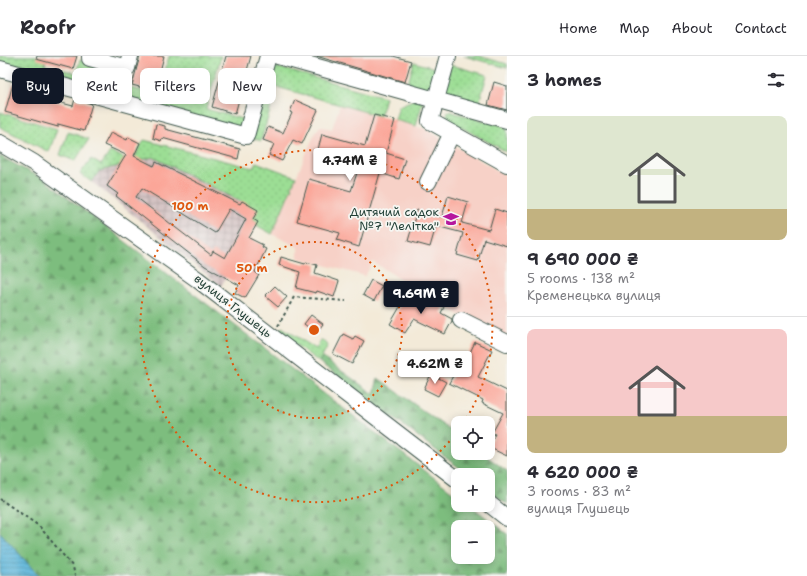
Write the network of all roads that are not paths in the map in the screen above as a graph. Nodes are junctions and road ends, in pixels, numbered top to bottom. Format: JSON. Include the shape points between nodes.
{"nodes":[{"id":1,"x":90,"y":56,"type":"edge"},
{"id":2,"x":130,"y":56,"type":"edge"},
{"id":3,"x":268,"y":56,"type":"edge"},
{"id":4,"x":278,"y":56,"type":"edge"},
{"id":5,"x":448,"y":56,"type":"edge"},
{"id":6,"x":108,"y":63,"type":"junction"},
{"id":7,"x":106,"y":68,"type":"edge"},
{"id":8,"x":0,"y":69,"type":"edge"},
{"id":9,"x":72,"y":89,"type":"edge"},
{"id":10,"x":436,"y":100,"type":"junction"},
{"id":11,"x":128,"y":104,"type":"edge"},
{"id":12,"x":507,"y":120,"type":"edge"},
{"id":13,"x":452,"y":133,"type":"junction"},
{"id":14,"x":0,"y":143,"type":"edge"},
{"id":15,"x":507,"y":164,"type":"edge"},
{"id":16,"x":428,"y":182,"type":"dead end"},
{"id":17,"x":462,"y":320,"type":"dead end"},
{"id":18,"x":507,"y":343,"type":"edge"},
{"id":19,"x":451,"y":475,"type":"edge"},
{"id":20,"x":495,"y":509,"type":"edge"},
{"id":21,"x":507,"y":518,"type":"edge"}],
"edges":[{"from":1,"to":6,"type":"street"},
{"from":2,"to":6,"type":"street","via":[[127,68]]},
{"from":3,"to":11,"type":"street","via":[[246,136]]},
{"from":4,"to":10,"type":"street"},
{"from":5,"to":10,"type":"street"},
{"from":6,"to":7,"type":"street"},
{"from":8,"to":9,"type":"street"},
{"from":10,"to":12,"type":"street"},
{"from":10,"to":13,"type":"street","via":[[430,121]]},
{"from":13,"to":15,"type":"street"},
{"from":13,"to":16,"type":"street"},
{"from":14,"to":19,"type":"street","name":"вулиця Глушець","via":[[66,184],[197,278]]},
{"from":17,"to":18,"type":"street"},
{"from":20,"to":21,"type":"street"}]}
